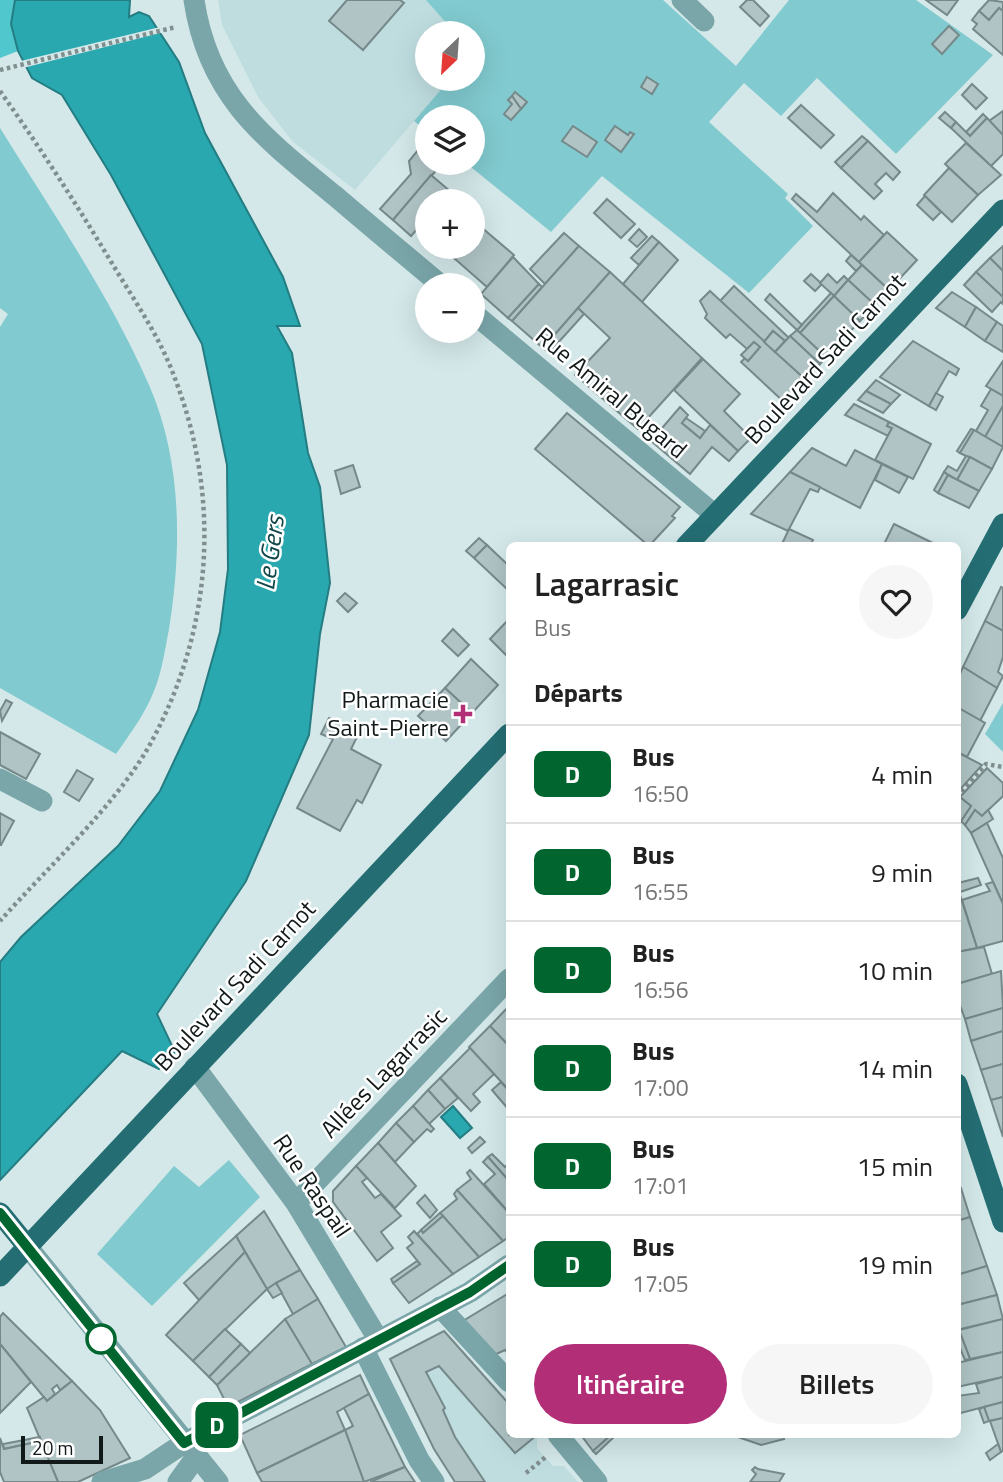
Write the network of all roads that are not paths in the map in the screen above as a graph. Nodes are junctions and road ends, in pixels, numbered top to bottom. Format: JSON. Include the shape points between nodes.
{"nodes":[{"id":1,"x":194,"y":0,"type":"edge"},
{"id":2,"x":682,"y":0,"type":"edge"},
{"id":3,"x":704,"y":21,"type":"dead end"},
{"id":4,"x":1003,"y":210,"type":"edge"},
{"id":5,"x":427,"y":273,"type":"edge"},
{"id":6,"x":485,"y":323,"type":"edge"},
{"id":7,"x":715,"y":515,"type":"junction"},
{"id":8,"x":1003,"y":524,"type":"edge"},
{"id":9,"x":692,"y":542,"type":"edge"},
{"id":10,"x":961,"y":603,"type":"edge"},
{"id":11,"x":506,"y":737,"type":"edge"},
{"id":12,"x":0,"y":779,"type":"edge"},
{"id":13,"x":42,"y":801,"type":"dead end"},
{"id":14,"x":506,"y":982,"type":"edge"},
{"id":15,"x":195,"y":1067,"type":"junction"},
{"id":16,"x":961,"y":1096,"type":"edge"},
{"id":17,"x":296,"y":1203,"type":"junction"},
{"id":18,"x":0,"y":1213,"type":"edge"},
{"id":19,"x":1003,"y":1222,"type":"edge"},
{"id":20,"x":27,"y":1246,"type":"junction"},
{"id":21,"x":506,"y":1267,"type":"edge"},
{"id":22,"x":0,"y":1276,"type":"edge"},
{"id":23,"x":440,"y":1307,"type":"junction"},
{"id":24,"x":370,"y":1343,"type":"junction"},
{"id":25,"x":506,"y":1379,"type":"edge"},
{"id":26,"x":560,"y":1438,"type":"edge"},
{"id":27,"x":190,"y":1450,"type":"junction"},
{"id":28,"x":102,"y":1482,"type":"edge"},
{"id":29,"x":178,"y":1482,"type":"edge"},
{"id":30,"x":218,"y":1482,"type":"edge"},
{"id":31,"x":434,"y":1482,"type":"edge"},
{"id":32,"x":597,"y":1482,"type":"edge"}],
"edges":[{"from":1,"to":5,"type":"street","via":[[211,62],[233,100],[264,138]]},
{"from":2,"to":3,"type":"street"},
{"from":4,"to":7,"type":"main road","name":"Boulevard Sadi Carnot"},
{"from":6,"to":7,"type":"street","name":"Rue Amiral Bugard"},
{"from":7,"to":9,"type":"main road","name":"Boulevard Sadi Carnot"},
{"from":8,"to":10,"type":"main road"},
{"from":11,"to":15,"type":"main road","name":"Boulevard Sadi Carnot"},
{"from":12,"to":13,"type":"street"},
{"from":14,"to":17,"type":"street","name":"Allées Lagarrasic"},
{"from":15,"to":17,"type":"street","name":"Rue Raspail"},
{"from":15,"to":20,"type":"main road","name":"Boulevard Sadi Carnot"},
{"from":16,"to":19,"type":"main road"},
{"from":17,"to":24,"type":"street","name":"Rue Raspail"},
{"from":18,"to":20,"type":"main road"},
{"from":20,"to":22,"type":"main road","name":"Boulevard Sadi Carnot"},
{"from":20,"to":27,"type":"street"},
{"from":21,"to":23,"type":"street"},
{"from":23,"to":24,"type":"street"},
{"from":23,"to":25,"type":"street"},
{"from":24,"to":27,"type":"street"},
{"from":24,"to":31,"type":"street","name":"Rue Raspail","via":[[419,1460]]},
{"from":26,"to":32,"type":"street"},
{"from":27,"to":28,"type":"street"},
{"from":27,"to":29,"type":"street"},
{"from":27,"to":30,"type":"street"}]}
